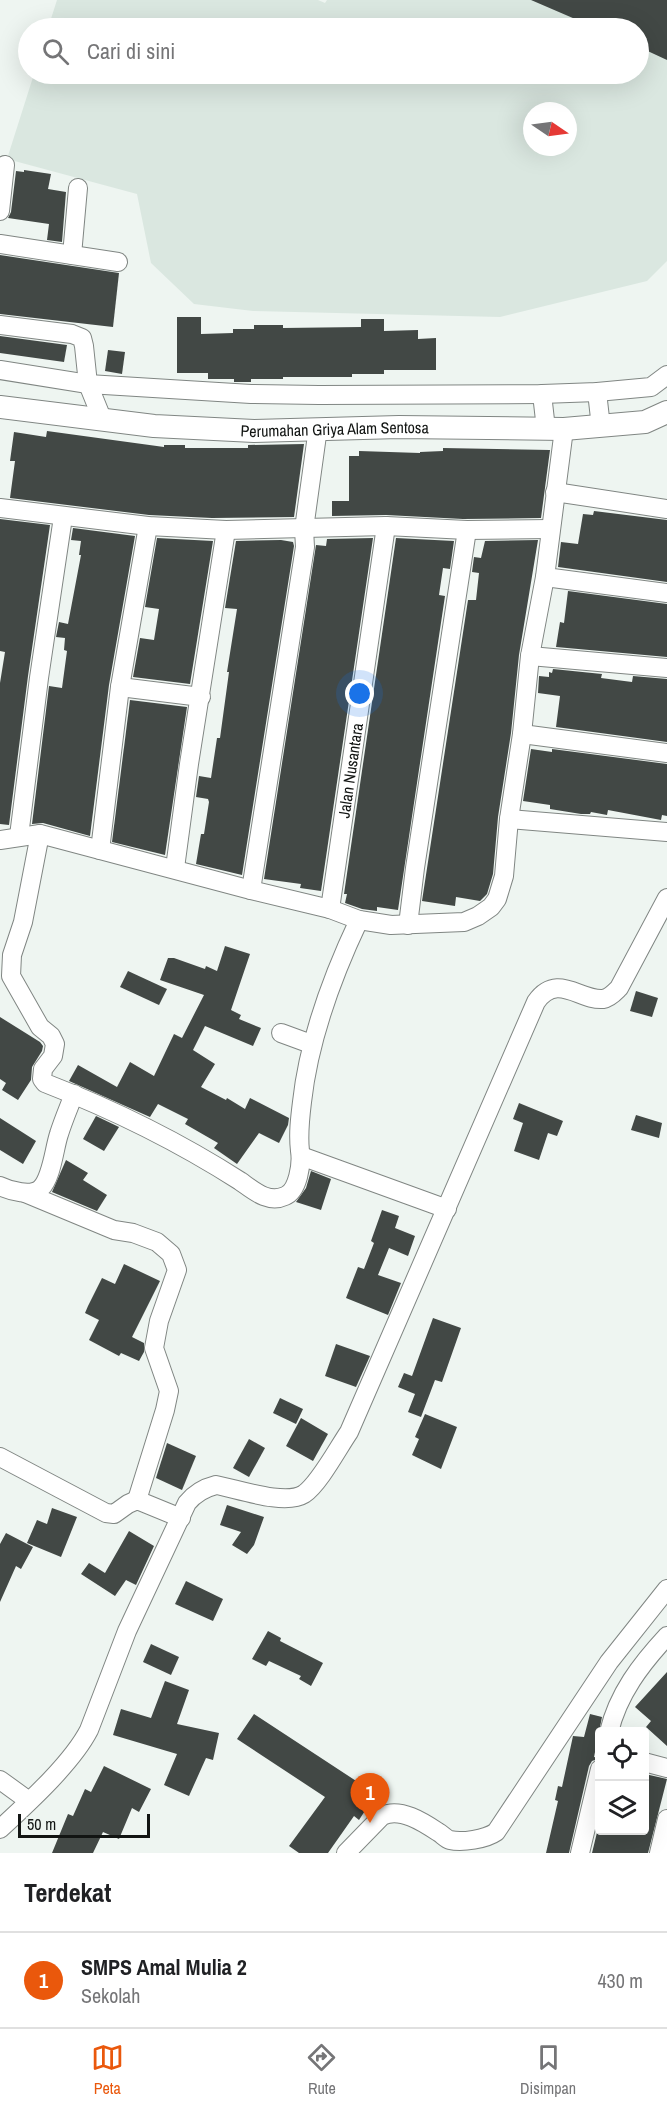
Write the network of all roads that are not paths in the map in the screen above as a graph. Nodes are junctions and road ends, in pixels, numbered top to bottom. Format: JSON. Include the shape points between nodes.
{"nodes":[{"id":1,"x":5,"y":165,"type":"dead end"},
{"id":2,"x":78,"y":188,"type":"dead end"},
{"id":3,"x":0,"y":211,"type":"edge"},
{"id":4,"x":0,"y":244,"type":"edge"},
{"id":5,"x":72,"y":255,"type":"junction"},
{"id":6,"x":118,"y":262,"type":"dead end"},
{"id":7,"x":0,"y":325,"type":"edge"},
{"id":8,"x":0,"y":370,"type":"edge"},
{"id":9,"x":667,"y":375,"type":"edge"},
{"id":10,"x":88,"y":384,"type":"junction"},
{"id":11,"x":597,"y":392,"type":"junction"},
{"id":12,"x":542,"y":394,"type":"junction"},
{"id":13,"x":0,"y":407,"type":"edge"},
{"id":14,"x":667,"y":412,"type":"edge"},
{"id":15,"x":103,"y":421,"type":"junction"},
{"id":16,"x":602,"y":427,"type":"junction"},
{"id":17,"x":318,"y":428,"type":"junction"},
{"id":18,"x":555,"y":429,"type":"junction"},
{"id":19,"x":555,"y":492,"type":"junction"},
{"id":20,"x":0,"y":508,"type":"edge"},
{"id":21,"x":667,"y":509,"type":"edge"},
{"id":22,"x":63,"y":517,"type":"junction"},
{"id":23,"x":148,"y":526,"type":"junction"},
{"id":24,"x":386,"y":526,"type":"junction"},
{"id":25,"x":304,"y":529,"type":"junction"},
{"id":26,"x":550,"y":529,"type":"junction"},
{"id":27,"x":226,"y":530,"type":"junction"},
{"id":28,"x":467,"y":530,"type":"junction"},
{"id":29,"x":545,"y":577,"type":"junction"},
{"id":30,"x":667,"y":593,"type":"edge"},
{"id":31,"x":530,"y":656,"type":"junction"},
{"id":32,"x":667,"y":668,"type":"edge"},
{"id":33,"x":120,"y":687,"type":"junction"},
{"id":34,"x":201,"y":697,"type":"junction"},
{"id":35,"x":522,"y":734,"type":"junction"},
{"id":36,"x":667,"y":753,"type":"edge"},
{"id":37,"x":509,"y":819,"type":"junction"},
{"id":38,"x":667,"y":832,"type":"edge"},
{"id":39,"x":40,"y":834,"type":"junction"},
{"id":40,"x":19,"y":836,"type":"junction"},
{"id":41,"x":0,"y":840,"type":"edge"},
{"id":42,"x":100,"y":850,"type":"junction"},
{"id":43,"x":175,"y":868,"type":"junction"},
{"id":44,"x":251,"y":890,"type":"junction"},
{"id":45,"x":667,"y":897,"type":"edge"},
{"id":46,"x":330,"y":909,"type":"junction"},
{"id":47,"x":359,"y":920,"type":"junction"},
{"id":48,"x":408,"y":925,"type":"junction"},
{"id":49,"x":281,"y":1033,"type":"dead end"},
{"id":50,"x":311,"y":1044,"type":"junction"},
{"id":51,"x":74,"y":1094,"type":"junction"},
{"id":52,"x":301,"y":1156,"type":"junction"},
{"id":53,"x":0,"y":1186,"type":"edge"},
{"id":54,"x":26,"y":1193,"type":"junction"},
{"id":55,"x":447,"y":1209,"type":"junction"},
{"id":56,"x":0,"y":1457,"type":"edge"},
{"id":57,"x":137,"y":1500,"type":"junction"},
{"id":58,"x":181,"y":1518,"type":"junction"},
{"id":59,"x":667,"y":1589,"type":"edge"},
{"id":60,"x":667,"y":1636,"type":"edge"},
{"id":61,"x":610,"y":1727,"type":"edge"},
{"id":62,"x":0,"y":1780,"type":"edge"},
{"id":63,"x":597,"y":1781,"type":"edge"},
{"id":64,"x":29,"y":1801,"type":"junction"},
{"id":65,"x":667,"y":1819,"type":"edge"},
{"id":66,"x":0,"y":1829,"type":"edge"},
{"id":67,"x":451,"y":1846,"type":"edge"},
{"id":68,"x":346,"y":1853,"type":"edge"},
{"id":69,"x":580,"y":1853,"type":"edge"},
{"id":70,"x":659,"y":1853,"type":"edge"}],
"edges":[{"from":1,"to":3,"type":"street"},
{"from":2,"to":5,"type":"street"},
{"from":4,"to":5,"type":"street"},
{"from":5,"to":6,"type":"street"},
{"from":7,"to":10,"type":"street","via":[[81,338]]},
{"from":8,"to":10,"type":"street"},
{"from":9,"to":11,"type":"street","via":[[651,387]]},
{"from":10,"to":12,"type":"street","via":[[251,394]]},
{"from":10,"to":15,"type":"street"},
{"from":11,"to":12,"type":"street"},
{"from":11,"to":16,"type":"street"},
{"from":12,"to":18,"type":"street"},
{"from":13,"to":15,"type":"street","name":"Perumahan Griya Alam Sentosa"},
{"from":14,"to":16,"type":"street","name":"Perumahan Griya Alam Sentosa","via":[[645,422]]},
{"from":15,"to":17,"type":"street","name":"Perumahan Griya Alam Sentosa","via":[[254,431]]},
{"from":16,"to":18,"type":"street","name":"Perumahan Griya Alam Sentosa"},
{"from":17,"to":18,"type":"street","name":"Perumahan Griya Alam Sentosa"},
{"from":17,"to":25,"type":"street"},
{"from":18,"to":19,"type":"street"},
{"from":19,"to":21,"type":"street"},
{"from":19,"to":26,"type":"street"},
{"from":20,"to":22,"type":"street"},
{"from":22,"to":23,"type":"street"},
{"from":22,"to":40,"type":"street"},
{"from":23,"to":27,"type":"street"},
{"from":23,"to":33,"type":"street"},
{"from":24,"to":25,"type":"street"},
{"from":24,"to":28,"type":"street"},
{"from":24,"to":46,"type":"street","name":"Jalan Nusantara"},
{"from":25,"to":27,"type":"street"},
{"from":25,"to":44,"type":"street","via":[[305,547]]},
{"from":26,"to":28,"type":"street"},
{"from":26,"to":29,"type":"street"},
{"from":27,"to":34,"type":"street"},
{"from":28,"to":48,"type":"street"},
{"from":29,"to":30,"type":"street"},
{"from":29,"to":31,"type":"street"},
{"from":31,"to":32,"type":"street"},
{"from":31,"to":35,"type":"street"},
{"from":33,"to":34,"type":"street"},
{"from":33,"to":42,"type":"street"},
{"from":34,"to":43,"type":"street"},
{"from":35,"to":36,"type":"street"},
{"from":35,"to":37,"type":"street"},
{"from":37,"to":38,"type":"street"},
{"from":37,"to":48,"type":"street","via":[[504,876],[491,907],[464,922]]},
{"from":39,"to":40,"type":"street"},
{"from":39,"to":42,"type":"street"},
{"from":39,"to":51,"type":"street","via":[[23,922],[12,955],[11,976],[40,1027],[55,1044],[42,1079]]},
{"from":40,"to":41,"type":"street"},
{"from":42,"to":43,"type":"street"},
{"from":43,"to":44,"type":"street"},
{"from":44,"to":46,"type":"street"},
{"from":45,"to":55,"type":"street","via":[[619,988],[612,994],[601,999],[560,988],[540,996]]},
{"from":46,"to":47,"type":"street"},
{"from":47,"to":48,"type":"street"},
{"from":47,"to":50,"type":"street"},
{"from":49,"to":50,"type":"street"},
{"from":50,"to":52,"type":"street","via":[[298,1130]]},
{"from":51,"to":52,"type":"street","via":[[204,1158],[267,1198],[278,1199],[292,1192]]},
{"from":51,"to":54,"type":"street","via":[[46,1179],[40,1189]]},
{"from":52,"to":55,"type":"street"},
{"from":53,"to":54,"type":"street"},
{"from":54,"to":57,"type":"street","via":[[114,1230],[157,1242],[171,1254],[177,1270],[154,1348],[169,1391]]},
{"from":55,"to":58,"type":"street","via":[[348,1432],[312,1487],[285,1499],[216,1485],[193,1496]]},
{"from":56,"to":57,"type":"street","via":[[106,1513],[114,1514]]},
{"from":57,"to":58,"type":"street"},
{"from":58,"to":64,"type":"street","via":[[127,1631],[89,1730]]},
{"from":59,"to":67,"type":"street","via":[[609,1662],[496,1832]]},
{"from":60,"to":61,"type":"street","via":[[626,1687]]},
{"from":62,"to":64,"type":"street"},
{"from":63,"to":69,"type":"street"},
{"from":64,"to":66,"type":"street"},
{"from":65,"to":70,"type":"street"},
{"from":67,"to":68,"type":"street","via":[[424,1824],[388,1813]]}]}
